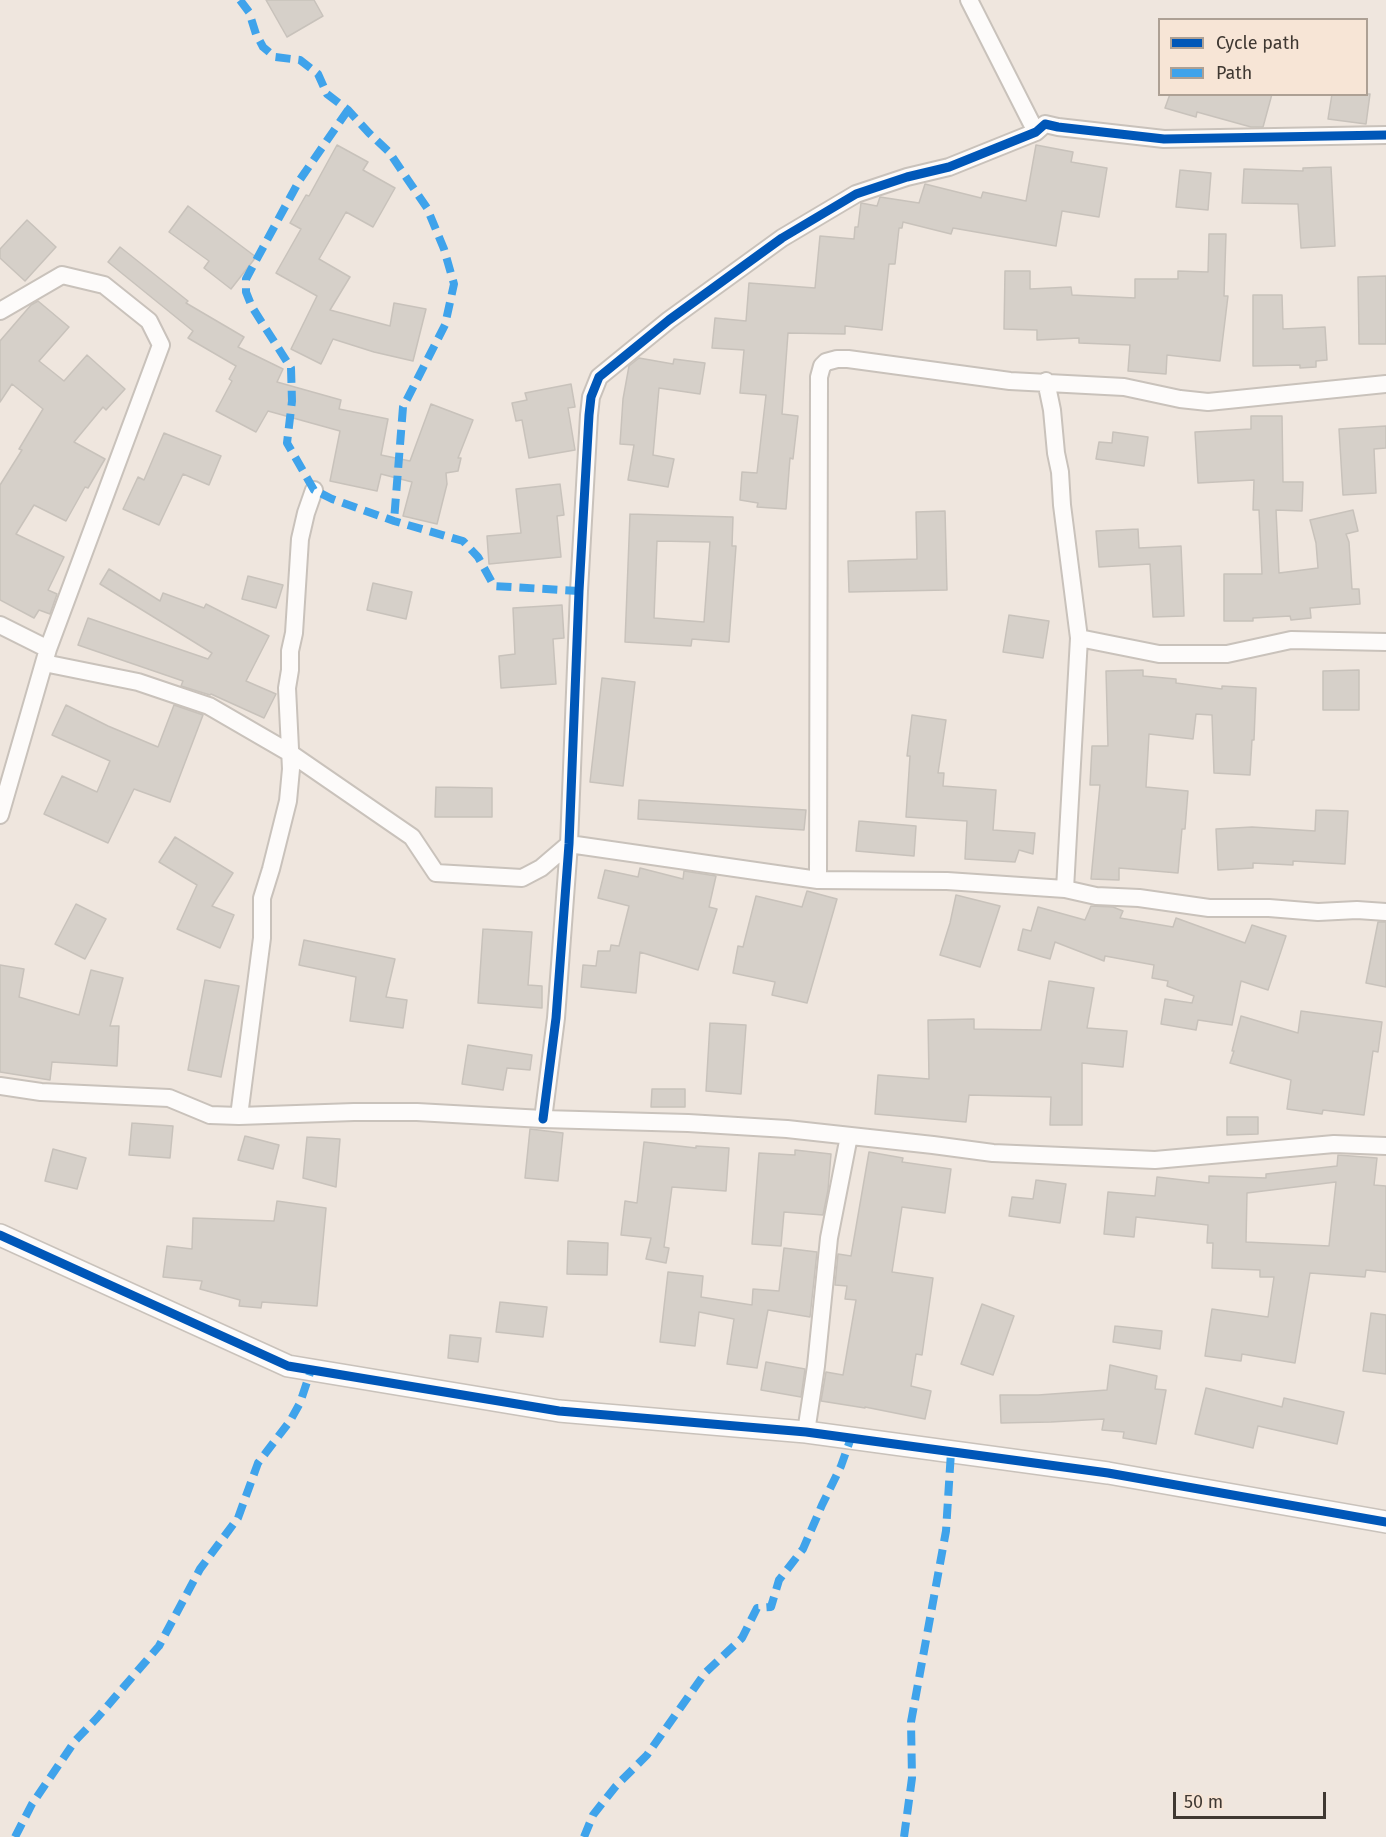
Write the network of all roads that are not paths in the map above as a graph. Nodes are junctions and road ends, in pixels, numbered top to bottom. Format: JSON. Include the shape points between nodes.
{"nodes":[{"id":1,"x":969,"y":0,"type":"edge"},
{"id":2,"x":1036,"y":132,"type":"junction"},
{"id":3,"x":1386,"y":135,"type":"edge"},
{"id":4,"x":0,"y":311,"type":"edge"},
{"id":5,"x":1046,"y":381,"type":"junction"},
{"id":6,"x":1386,"y":384,"type":"edge"},
{"id":7,"x":314,"y":490,"type":"dead end"},
{"id":8,"x":0,"y":625,"type":"edge"},
{"id":9,"x":1080,"y":638,"type":"junction"},
{"id":10,"x":1386,"y":642,"type":"edge"},
{"id":11,"x":46,"y":656,"type":"junction"},
{"id":12,"x":290,"y":753,"type":"junction"},
{"id":13,"x":0,"y":815,"type":"edge"},
{"id":14,"x":569,"y":844,"type":"junction"},
{"id":15,"x":818,"y":880,"type":"junction"},
{"id":16,"x":1065,"y":889,"type":"junction"},
{"id":17,"x":1386,"y":912,"type":"edge"},
{"id":18,"x":0,"y":1086,"type":"edge"},
{"id":19,"x":238,"y":1116,"type":"junction"},
{"id":20,"x":543,"y":1119,"type":"junction"},
{"id":21,"x":849,"y":1136,"type":"junction"},
{"id":22,"x":1386,"y":1146,"type":"edge"},
{"id":23,"x":0,"y":1234,"type":"edge"},
{"id":24,"x":806,"y":1432,"type":"junction"},
{"id":25,"x":1386,"y":1522,"type":"edge"}],
"edges":[{"from":1,"to":2,"type":"street"},
{"from":2,"to":3,"type":"street","via":[[1045,124],[1164,140]]},
{"from":2,"to":14,"type":"street","via":[[949,167],[856,194],[782,238],[669,320],[599,377],[589,415]]},
{"from":4,"to":11,"type":"street","via":[[62,275],[104,285],[149,321],[160,345]]},
{"from":5,"to":6,"type":"street","via":[[1124,387],[1209,402]]},
{"from":5,"to":9,"type":"street"},
{"from":5,"to":15,"type":"street","via":[[1010,381],[848,359],[822,366]]},
{"from":7,"to":12,"type":"street","via":[[300,539],[287,688]]},
{"from":8,"to":11,"type":"street"},
{"from":9,"to":10,"type":"street","via":[[1160,654],[1227,654],[1291,640]]},
{"from":9,"to":16,"type":"street"},
{"from":11,"to":12,"type":"street","via":[[208,706]]},
{"from":11,"to":13,"type":"street"},
{"from":12,"to":14,"type":"street","via":[[412,837],[436,873],[522,878],[541,868]]},
{"from":12,"to":19,"type":"street","via":[[288,801],[262,898],[262,938]]},
{"from":14,"to":15,"type":"street"},
{"from":14,"to":20,"type":"street","via":[[556,1018]]},
{"from":15,"to":16,"type":"street","via":[[947,881]]},
{"from":16,"to":17,"type":"street","via":[[1209,908]]},
{"from":18,"to":19,"type":"street","via":[[41,1092],[169,1098],[210,1115]]},
{"from":19,"to":20,"type":"street","via":[[417,1112]]},
{"from":20,"to":21,"type":"street","via":[[688,1123]]},
{"from":21,"to":22,"type":"street","via":[[993,1153],[1155,1160],[1334,1144]]},
{"from":21,"to":24,"type":"street","via":[[829,1238]]},
{"from":23,"to":24,"type":"street","via":[[288,1366],[559,1411]]},
{"from":24,"to":25,"type":"street","via":[[1108,1473]]}]}
